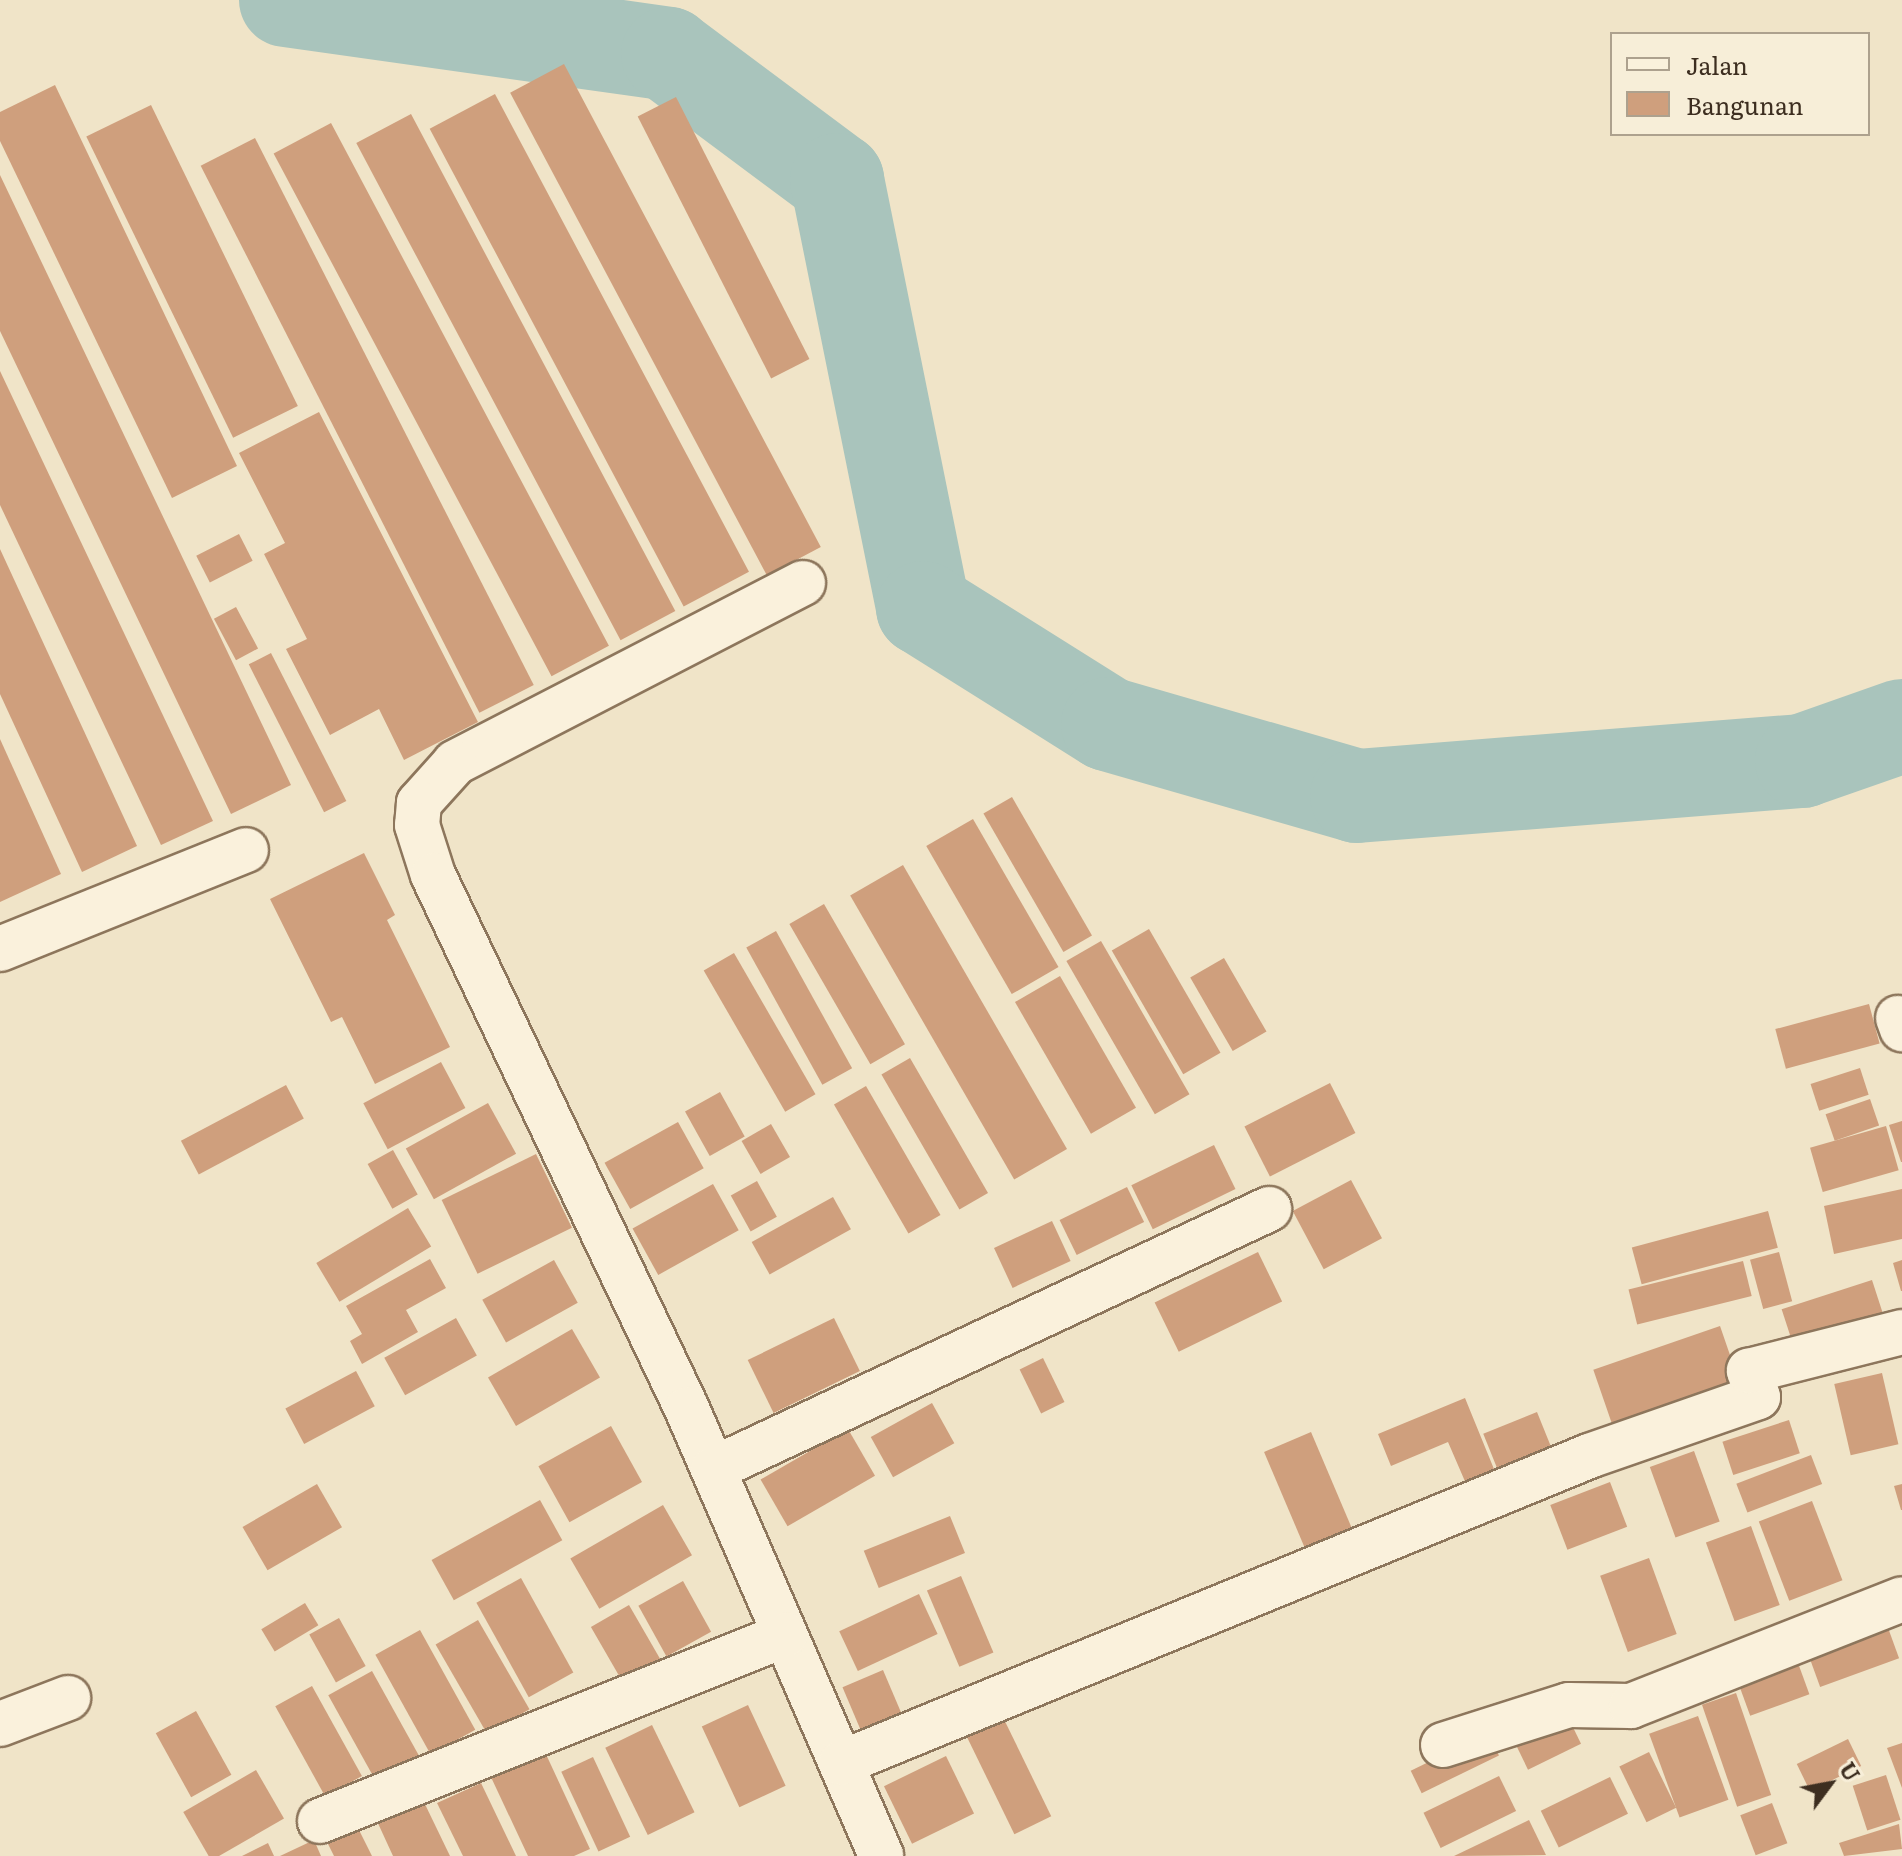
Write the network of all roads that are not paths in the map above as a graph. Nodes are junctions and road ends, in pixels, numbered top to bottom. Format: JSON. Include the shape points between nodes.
{"nodes":[{"id":1,"x":803,"y":583,"type":"dead end"},
{"id":2,"x":246,"y":850,"type":"dead end"},
{"id":3,"x":0,"y":949,"type":"edge"},
{"id":4,"x":1269,"y":1209,"type":"dead end"},
{"id":5,"x":1902,"y":1332,"type":"edge"},
{"id":6,"x":713,"y":1469,"type":"junction"},
{"id":7,"x":1902,"y":1599,"type":"edge"},
{"id":8,"x":785,"y":1635,"type":"junction"},
{"id":9,"x":68,"y":1698,"type":"dead end"},
{"id":10,"x":0,"y":1724,"type":"edge"},
{"id":11,"x":1443,"y":1745,"type":"dead end"},
{"id":12,"x":841,"y":1763,"type":"junction"},
{"id":13,"x":320,"y":1821,"type":"dead end"},
{"id":14,"x":881,"y":1856,"type":"edge"}],
"edges":[{"from":1,"to":6,"type":"street","via":[[468,755],[432,782],[419,803],[417,825],[433,875]]},
{"from":2,"to":3,"type":"street"},
{"from":4,"to":6,"type":"street"},
{"from":5,"to":12,"type":"street","via":[[1749,1371],[1758,1397],[1589,1456]]},
{"from":6,"to":8,"type":"street"},
{"from":7,"to":11,"type":"street","via":[[1631,1706],[1569,1705]]},
{"from":8,"to":12,"type":"street"},
{"from":8,"to":13,"type":"street"},
{"from":9,"to":10,"type":"street"},
{"from":12,"to":14,"type":"street"}]}
